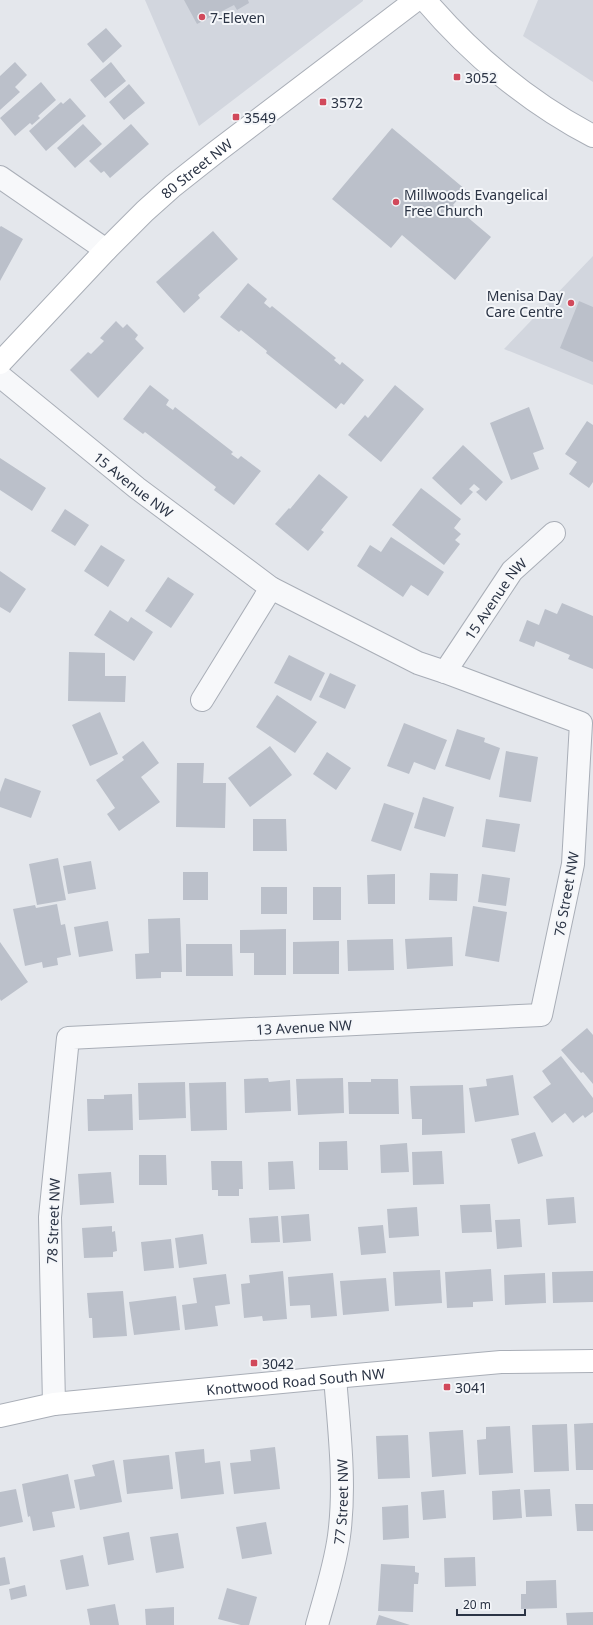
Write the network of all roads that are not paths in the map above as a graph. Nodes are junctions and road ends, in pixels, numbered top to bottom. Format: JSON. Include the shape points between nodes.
{"nodes":[{"id":1,"x":416,"y":0,"type":"edge"},
{"id":2,"x":425,"y":0,"type":"edge"},
{"id":3,"x":593,"y":136,"type":"edge"},
{"id":4,"x":0,"y":177,"type":"edge"},
{"id":5,"x":106,"y":250,"type":"junction"},
{"id":6,"x":0,"y":363,"type":"edge"},
{"id":7,"x":0,"y":376,"type":"edge"},
{"id":8,"x":554,"y":533,"type":"dead end"},
{"id":9,"x":271,"y":588,"type":"junction"},
{"id":10,"x":445,"y":672,"type":"junction"},
{"id":11,"x":202,"y":700,"type":"dead end"},
{"id":12,"x":581,"y":723,"type":"joint"},
{"id":13,"x":541,"y":1015,"type":"joint"},
{"id":14,"x":68,"y":1038,"type":"joint"},
{"id":15,"x":593,"y":1361,"type":"edge"},
{"id":16,"x":334,"y":1377,"type":"junction"},
{"id":17,"x":54,"y":1404,"type":"junction"},
{"id":18,"x":0,"y":1416,"type":"edge"},
{"id":19,"x":317,"y":1625,"type":"edge"}],
"edges":[{"from":1,"to":5,"type":"street","name":"80 Street NW","via":[[203,162],[145,211]]},
{"from":2,"to":3,"type":"street","via":[[496,70],[553,113]]},
{"from":4,"to":5,"type":"street"},
{"from":5,"to":6,"type":"street","name":"80 Street NW"},
{"from":7,"to":9,"type":"street","name":"15 Avenue NW","via":[[137,488]]},
{"from":8,"to":10,"type":"street","name":"15 Avenue NW","via":[[512,571]]},
{"from":9,"to":10,"type":"street","name":"15 Avenue NW","via":[[418,663]]},
{"from":9,"to":11,"type":"street"},
{"from":10,"to":12,"type":"street","name":"15 Avenue NW"},
{"from":12,"to":13,"type":"street","name":"76 Street NW","via":[[573,864]]},
{"from":13,"to":14,"type":"street","name":"13 Avenue NW"},
{"from":14,"to":17,"type":"street","name":"78 Street NW","via":[[50,1217]]},
{"from":15,"to":16,"type":"street","name":"Knottwood Road South NW","via":[[501,1362]]},
{"from":16,"to":17,"type":"street","name":"Knottwood Road South NW"},
{"from":16,"to":19,"type":"street","name":"77 Street NW","via":[[340,1446],[339,1534],[336,1556]]},
{"from":17,"to":18,"type":"street","name":"Knottwood Road South NW"}]}
